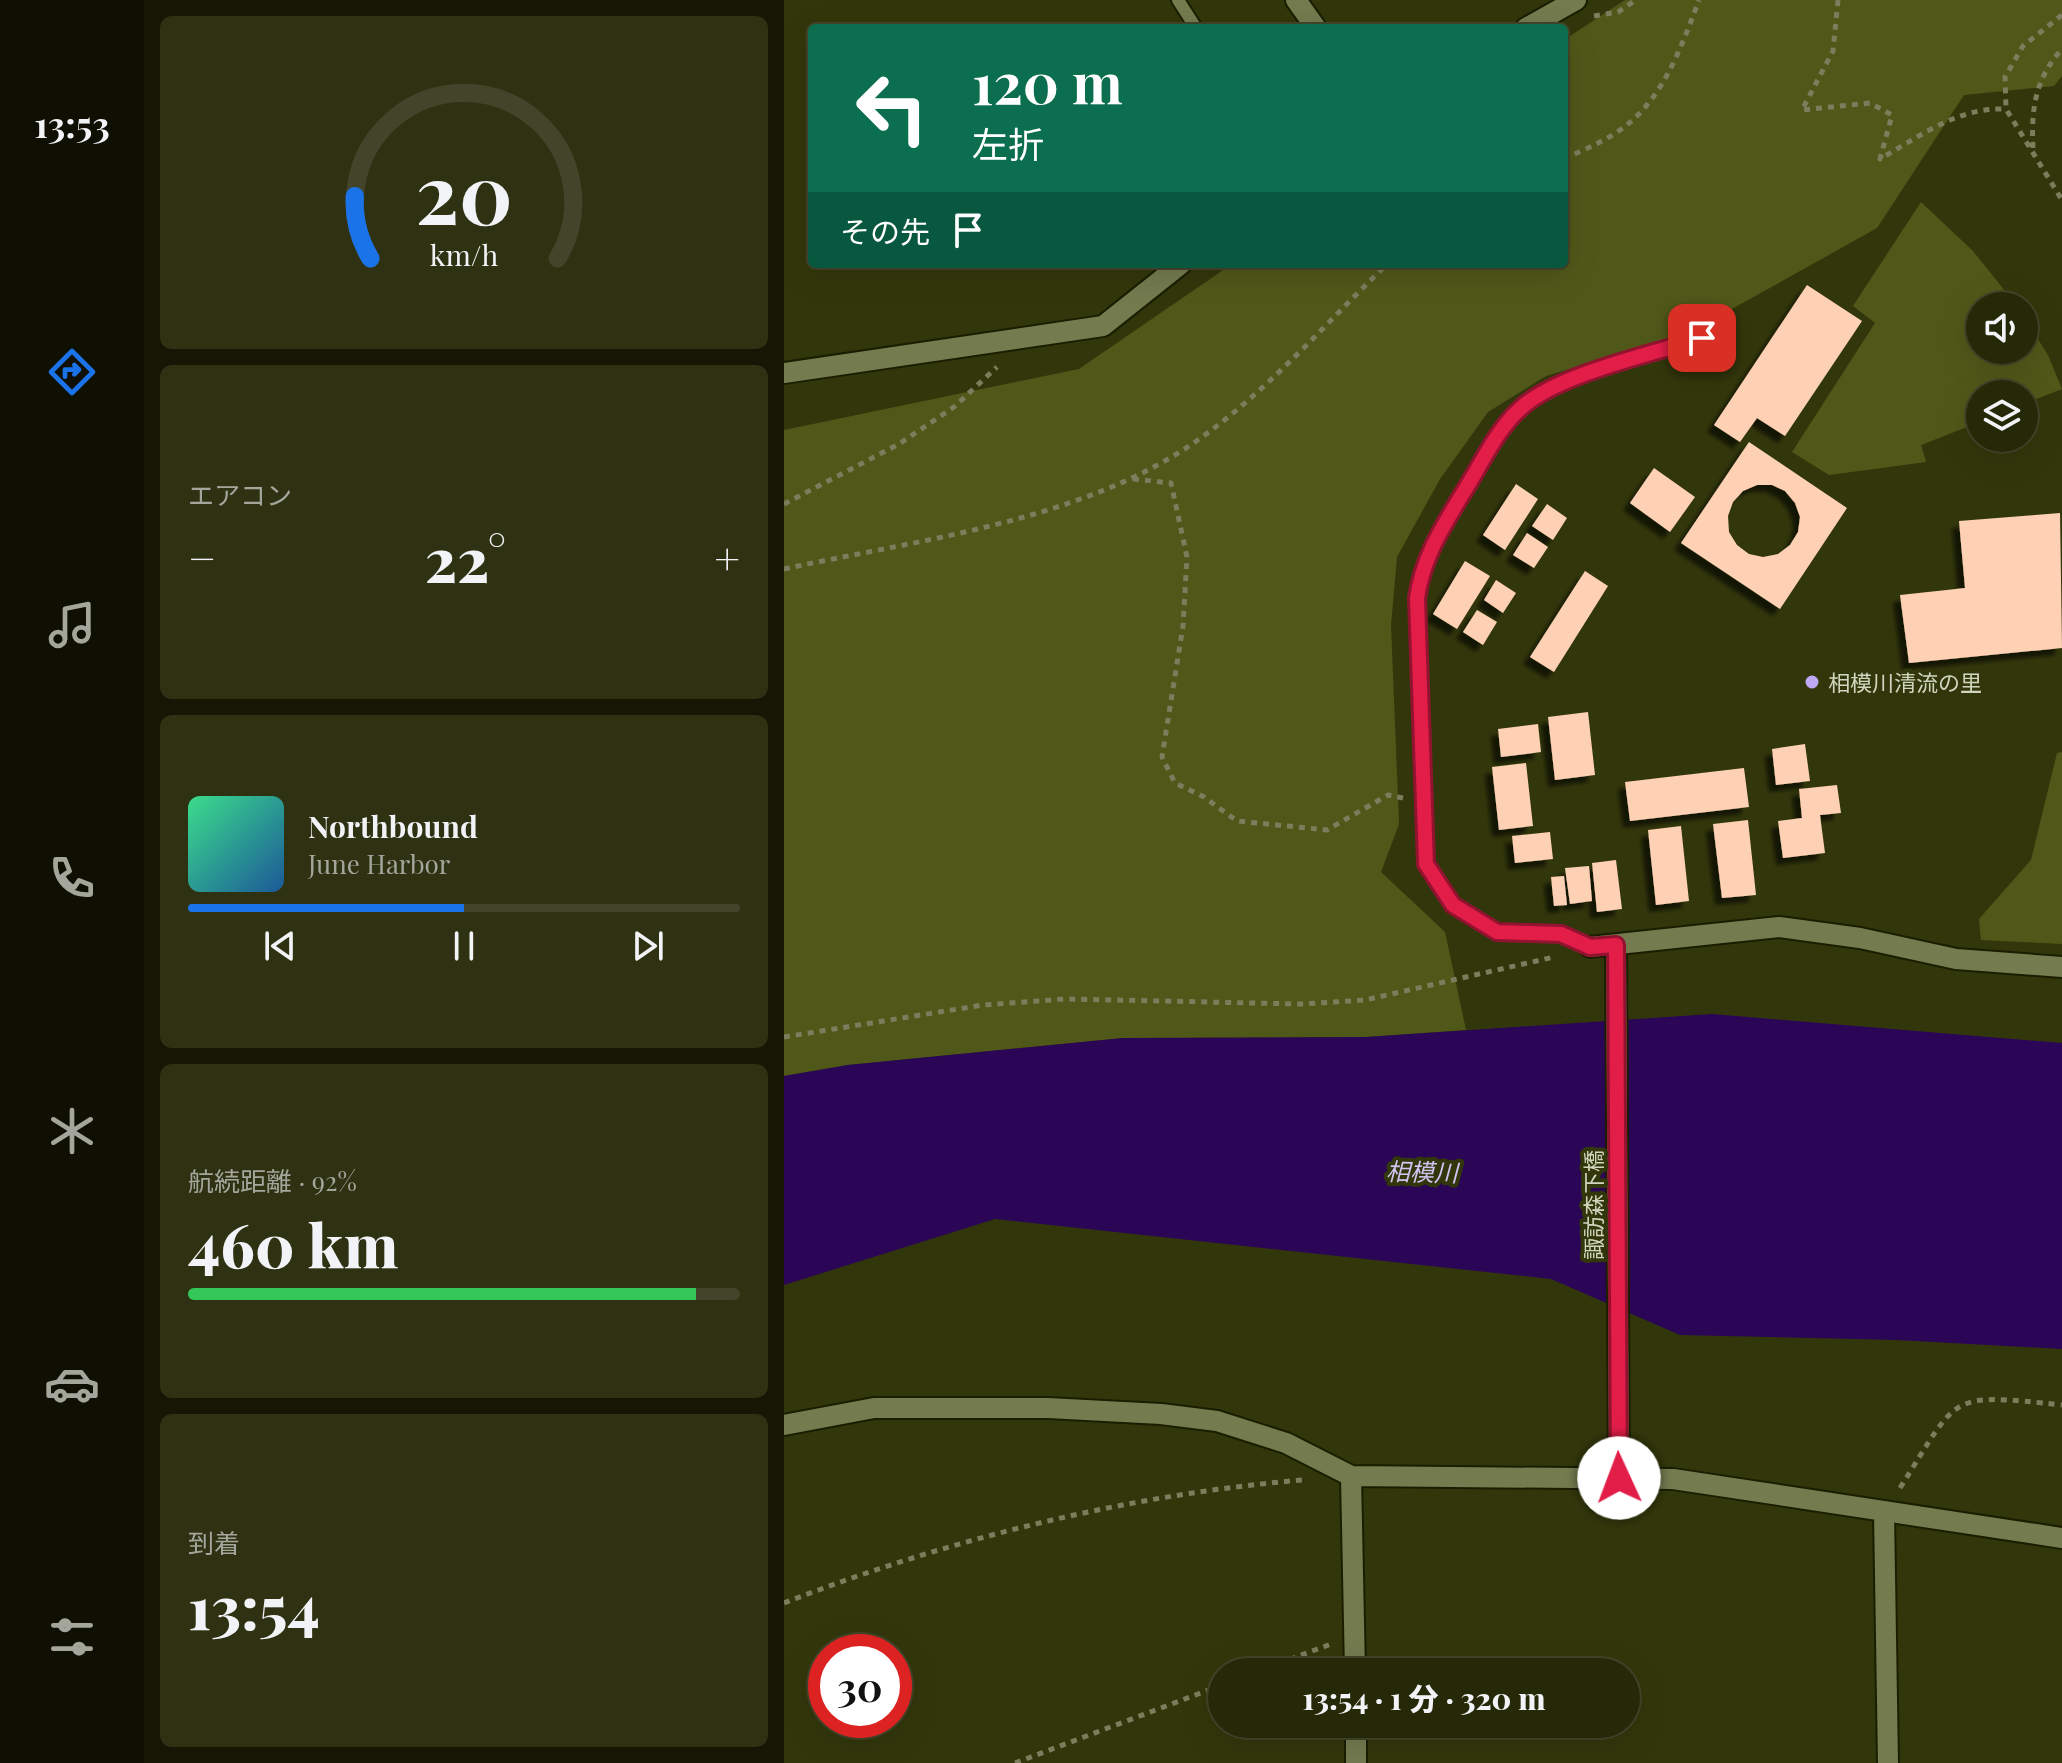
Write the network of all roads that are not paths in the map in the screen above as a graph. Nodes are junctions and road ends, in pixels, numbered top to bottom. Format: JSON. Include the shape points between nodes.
{"nodes":[{"id":1,"x":1178,"y":0,"type":"edge"},
{"id":2,"x":1296,"y":0,"type":"edge"},
{"id":3,"x":1576,"y":0,"type":"edge"},
{"id":4,"x":1193,"y":24,"type":"edge"},
{"id":5,"x":1313,"y":24,"type":"edge"},
{"id":6,"x":1533,"y":24,"type":"edge"},
{"id":7,"x":1176,"y":268,"type":"edge"},
{"id":8,"x":1702,"y":338,"type":"dead end"},
{"id":9,"x":784,"y":373,"type":"edge"},
{"id":10,"x":1590,"y":947,"type":"joint"},
{"id":11,"x":1616,"y":953,"type":"junction"},
{"id":12,"x":2062,"y":967,"type":"edge"},
{"id":13,"x":784,"y":1425,"type":"edge"},
{"id":14,"x":1351,"y":1476,"type":"junction"},
{"id":15,"x":1619,"y":1478,"type":"junction"},
{"id":16,"x":1884,"y":1512,"type":"junction"},
{"id":17,"x":2062,"y":1538,"type":"edge"},
{"id":18,"x":1355,"y":1658,"type":"edge"},
{"id":19,"x":1356,"y":1738,"type":"edge"},
{"id":20,"x":1356,"y":1763,"type":"edge"},
{"id":21,"x":1888,"y":1763,"type":"edge"}],
"edges":[{"from":1,"to":4,"type":"lane"},
{"from":2,"to":5,"type":"street"},
{"from":3,"to":6,"type":"street"},
{"from":7,"to":9,"type":"street","via":[[1103,326]]},
{"from":8,"to":10,"type":"lane","via":[[1564,383],[1520,408],[1431,547],[1421,572],[1417,598],[1426,864],[1453,905],[1497,932],[1561,934]]},
{"from":10,"to":11,"type":"street"},
{"from":11,"to":12,"type":"street","via":[[1779,927],[1956,959]]},
{"from":11,"to":15,"type":"street","name":"諏訪森下橋"},
{"from":13,"to":14,"type":"street","via":[[874,1408],[1161,1414],[1217,1421],[1286,1443]]},
{"from":14,"to":15,"type":"street"},
{"from":14,"to":18,"type":"street"},
{"from":15,"to":16,"type":"street","via":[[1701,1483]]},
{"from":16,"to":17,"type":"street"},
{"from":16,"to":21,"type":"street"},
{"from":19,"to":20,"type":"street"}]}
